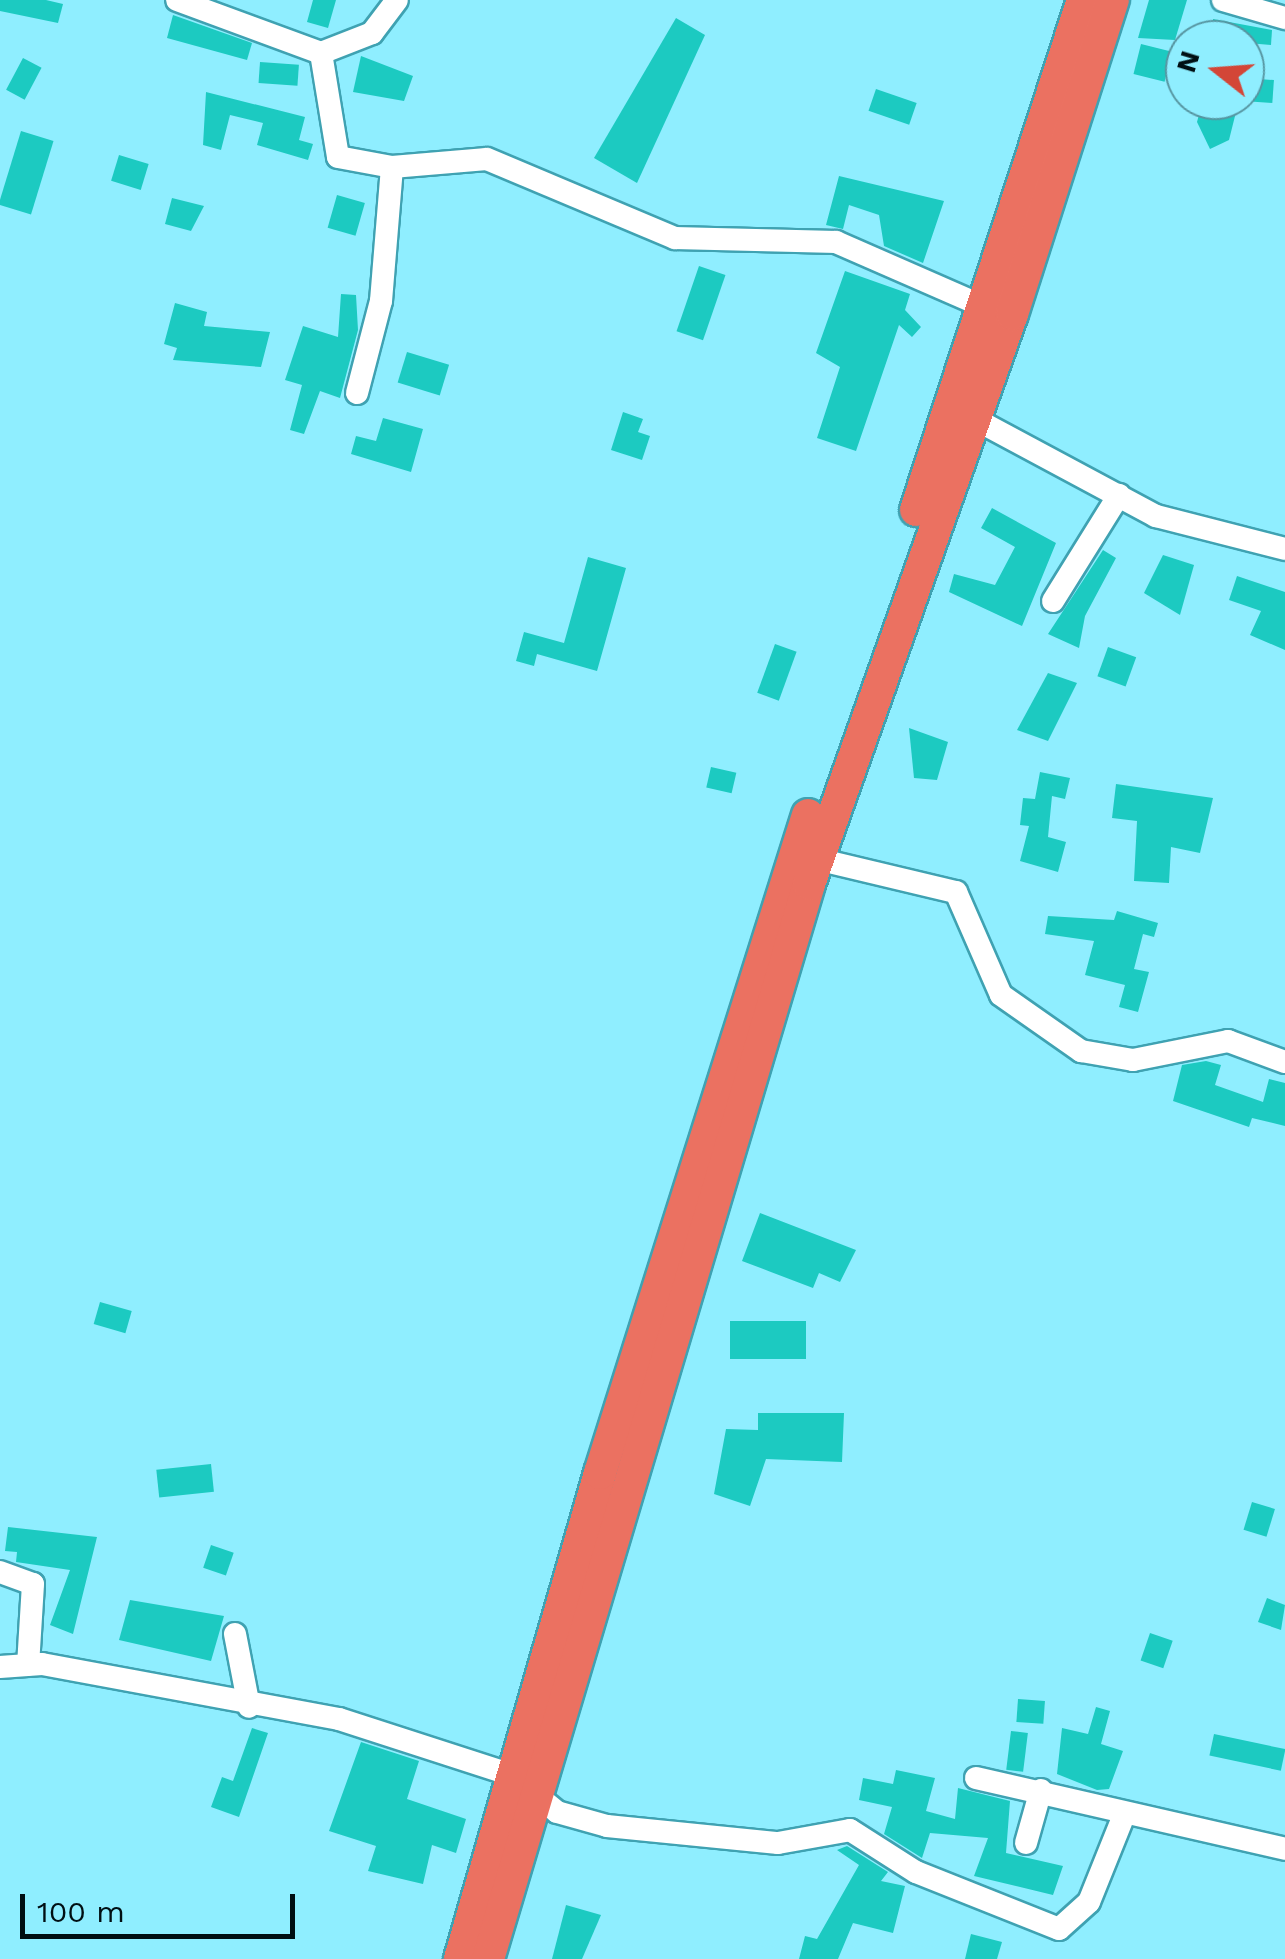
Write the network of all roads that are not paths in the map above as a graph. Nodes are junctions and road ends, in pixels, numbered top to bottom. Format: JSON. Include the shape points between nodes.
{"nodes":[{"id":1,"x":177,"y":0,"type":"edge"},
{"id":2,"x":396,"y":0,"type":"edge"},
{"id":3,"x":1083,"y":0,"type":"edge"},
{"id":4,"x":1113,"y":0,"type":"edge"},
{"id":5,"x":1223,"y":0,"type":"edge"},
{"id":6,"x":1285,"y":18,"type":"edge"},
{"id":7,"x":322,"y":53,"type":"junction"},
{"id":8,"x":392,"y":166,"type":"junction"},
{"id":9,"x":987,"y":308,"type":"junction"},
{"id":10,"x":358,"y":393,"type":"dead end"},
{"id":11,"x":974,"y":418,"type":"junction"},
{"id":12,"x":1120,"y":495,"type":"junction"},
{"id":13,"x":1285,"y":549,"type":"edge"},
{"id":14,"x":1053,"y":601,"type":"dead end"},
{"id":15,"x":817,"y":859,"type":"junction"},
{"id":16,"x":1285,"y":1062,"type":"edge"},
{"id":17,"x":0,"y":1572,"type":"edge"},
{"id":18,"x":235,"y":1634,"type":"dead end"},
{"id":19,"x":28,"y":1665,"type":"junction"},
{"id":20,"x":0,"y":1667,"type":"edge"},
{"id":21,"x":249,"y":1707,"type":"junction"},
{"id":22,"x":976,"y":1778,"type":"dead end"},
{"id":23,"x":524,"y":1785,"type":"junction"},
{"id":24,"x":1041,"y":1790,"type":"junction"},
{"id":25,"x":1124,"y":1815,"type":"junction"},
{"id":26,"x":1026,"y":1843,"type":"dead end"},
{"id":27,"x":1285,"y":1849,"type":"edge"},
{"id":28,"x":460,"y":1959,"type":"edge"},
{"id":29,"x":488,"y":1959,"type":"edge"}],
"edges":[{"from":1,"to":7,"type":"street"},
{"from":2,"to":7,"type":"street","via":[[372,33]]},
{"from":3,"to":9,"type":"highway"},
{"from":4,"to":11,"type":"highway"},
{"from":5,"to":6,"type":"street"},
{"from":7,"to":8,"type":"street","via":[[338,157]]},
{"from":8,"to":9,"type":"street","via":[[488,159],[675,238],[836,242]]},
{"from":8,"to":10,"type":"street","via":[[380,301]]},
{"from":9,"to":23,"type":"highway","via":[[786,879]]},
{"from":11,"to":12,"type":"street"},
{"from":11,"to":15,"type":"highway"},
{"from":12,"to":13,"type":"street","via":[[1200,532]]},
{"from":12,"to":14,"type":"street"},
{"from":15,"to":16,"type":"street","via":[[956,892],[1001,995],[1081,1051],[1133,1060],[1228,1041]]},
{"from":15,"to":23,"type":"highway"},
{"from":17,"to":19,"type":"street","via":[[33,1584]]},
{"from":18,"to":21,"type":"street"},
{"from":19,"to":20,"type":"street"},
{"from":19,"to":21,"type":"street"},
{"from":21,"to":23,"type":"street","via":[[338,1719]]},
{"from":22,"to":24,"type":"street"},
{"from":23,"to":25,"type":"street","via":[[606,1826],[778,1843],[850,1830],[916,1872],[1059,1929],[1089,1902]]},
{"from":23,"to":28,"type":"highway"},
{"from":23,"to":29,"type":"highway"},
{"from":24,"to":25,"type":"street"},
{"from":24,"to":26,"type":"street"},
{"from":25,"to":27,"type":"street","via":[[1176,1817]]}]}
